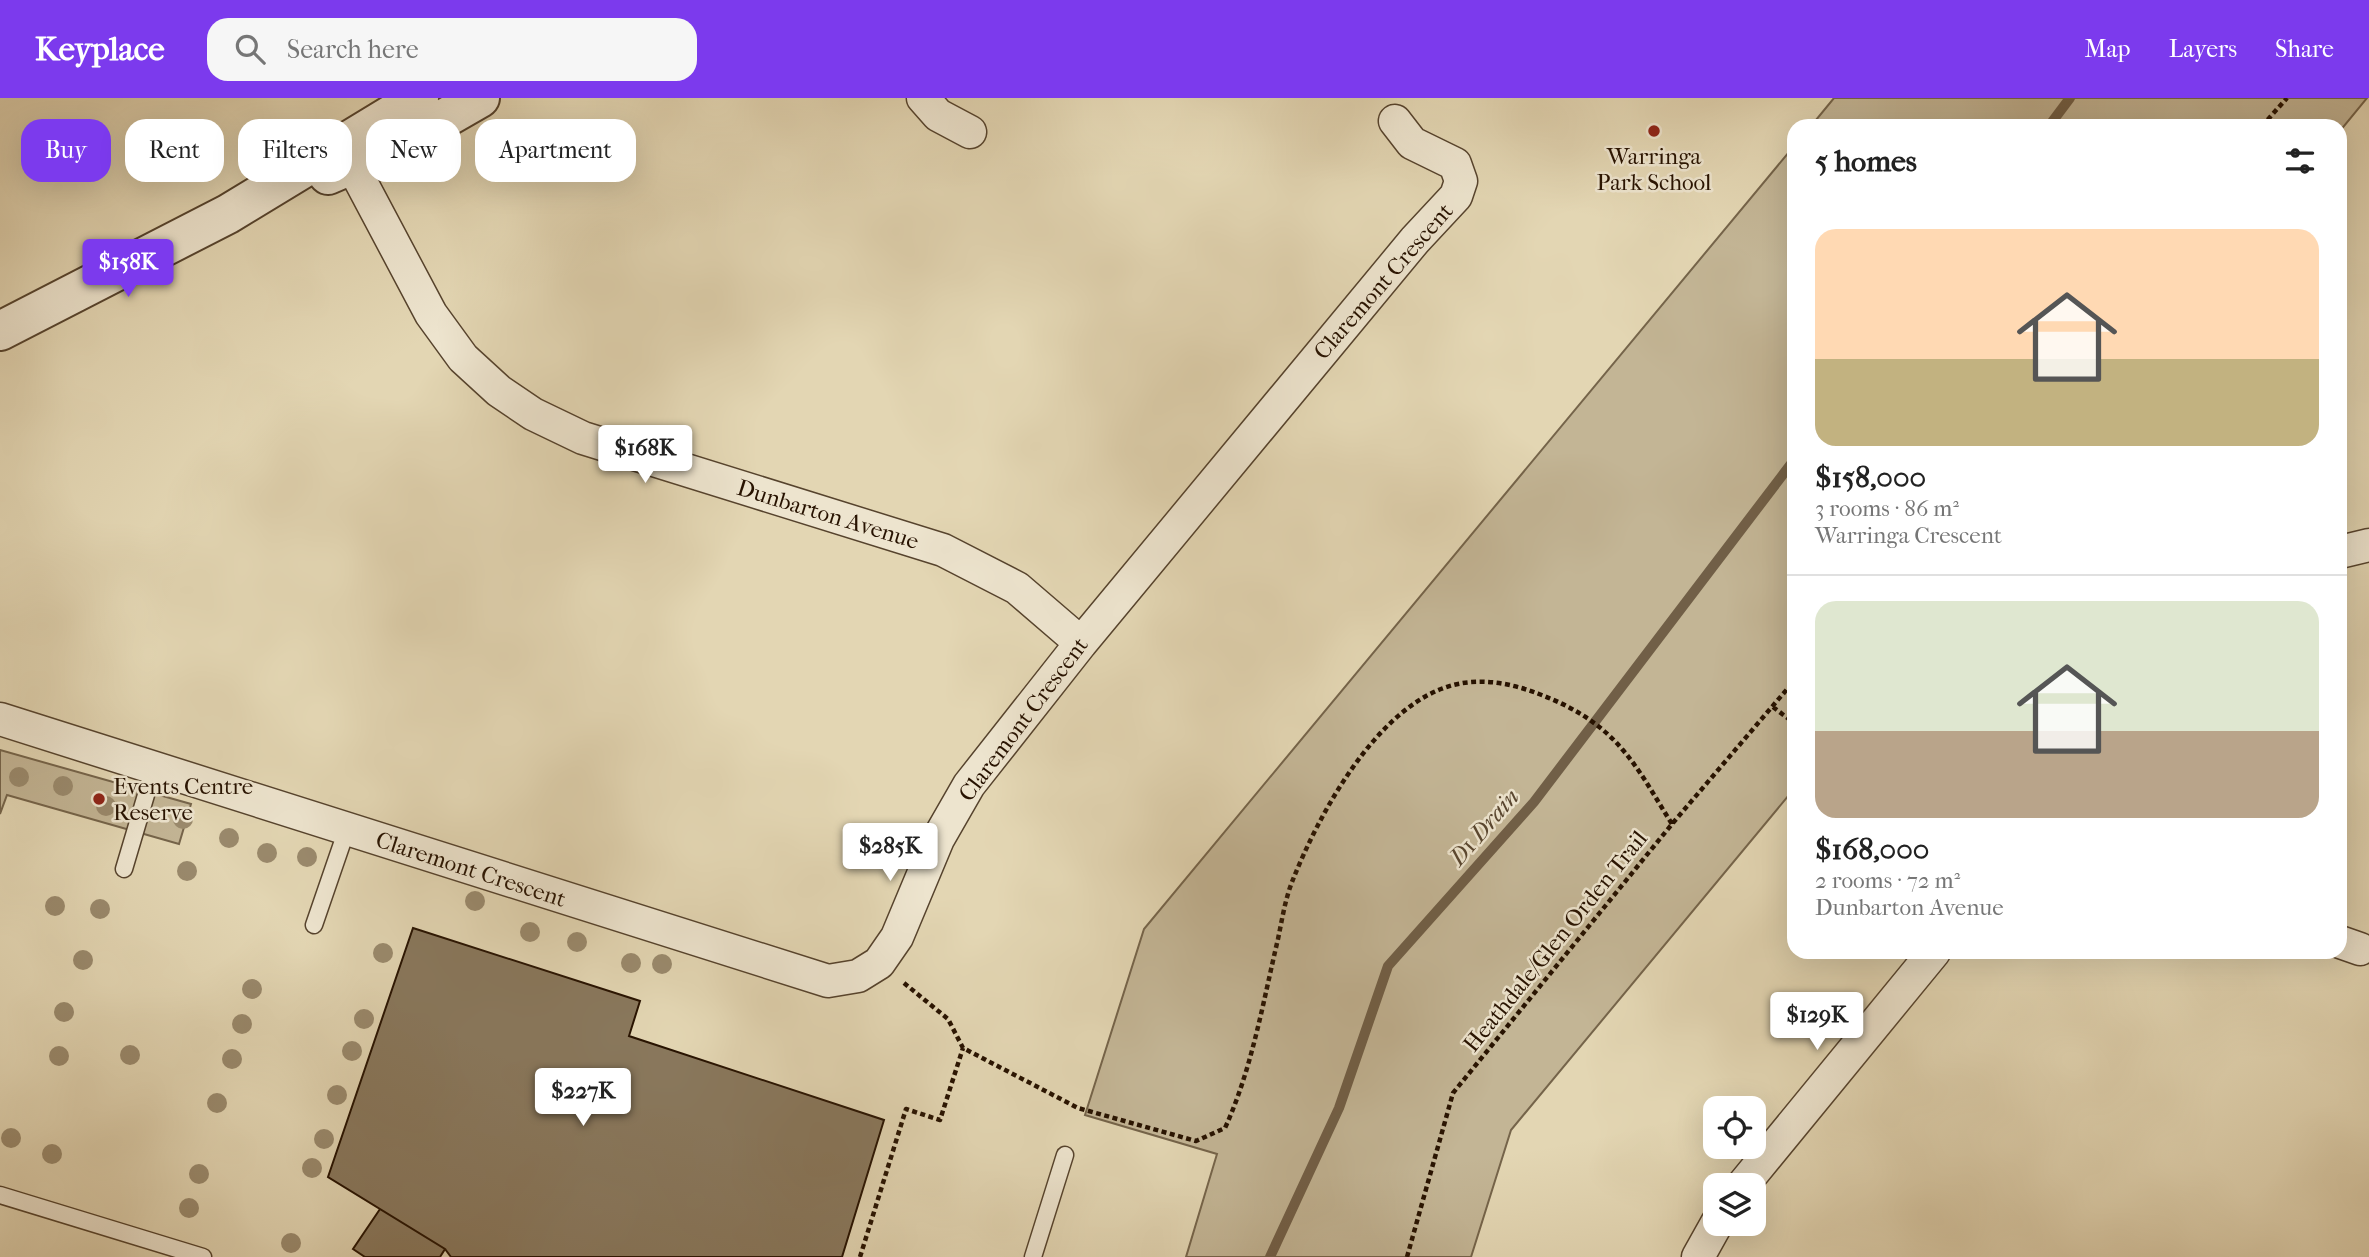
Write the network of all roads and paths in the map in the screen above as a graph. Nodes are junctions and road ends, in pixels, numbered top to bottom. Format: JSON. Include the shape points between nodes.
{"nodes":[{"id":1,"x":419,"y":98,"type":"edge"},
{"id":2,"x":480,"y":98,"type":"edge"},
{"id":3,"x":923,"y":98,"type":"edge"},
{"id":4,"x":2287,"y":98,"type":"edge"},
{"id":5,"x":2268,"y":119,"type":"edge"},
{"id":6,"x":1395,"y":121,"type":"dead end"},
{"id":7,"x":970,"y":132,"type":"dead end"},
{"id":8,"x":352,"y":150,"type":"edge"},
{"id":9,"x":352,"y":153,"type":"edge"},
{"id":10,"x":352,"y":166,"type":"edge"},
{"id":11,"x":293,"y":182,"type":"edge"},
{"id":12,"x":0,"y":331,"type":"edge"},
{"id":13,"x":2369,"y":545,"type":"edge"},
{"id":14,"x":2347,"y":550,"type":"edge"},
{"id":15,"x":1081,"y":643,"type":"junction"},
{"id":16,"x":1787,"y":689,"type":"edge"},
{"id":17,"x":1773,"y":706,"type":"junction"},
{"id":18,"x":1787,"y":717,"type":"edge"},
{"id":19,"x":0,"y":719,"type":"edge"},
{"id":20,"x":154,"y":768,"type":"junction"},
{"id":21,"x":1672,"y":824,"type":"junction"},
{"id":22,"x":347,"y":829,"type":"junction"},
{"id":23,"x":124,"y":869,"type":"dead end"},
{"id":24,"x":314,"y":925,"type":"dead end"},
{"id":25,"x":1928,"y":959,"type":"edge"},
{"id":26,"x":879,"y":963,"type":"junction"},
{"id":27,"x":963,"y":1048,"type":"junction"},
{"id":28,"x":1065,"y":1155,"type":"dead end"},
{"id":29,"x":1753,"y":1173,"type":"edge"},
{"id":30,"x":0,"y":1195,"type":"edge"},
{"id":31,"x":1710,"y":1236,"type":"edge"},
{"id":32,"x":202,"y":1257,"type":"edge"},
{"id":33,"x":860,"y":1257,"type":"edge"},
{"id":34,"x":1033,"y":1257,"type":"edge"},
{"id":35,"x":1407,"y":1257,"type":"edge"},
{"id":36,"x":1698,"y":1257,"type":"edge"}],
"edges":[{"from":1,"to":8,"type":"street"},
{"from":2,"to":9,"type":"street","via":[[443,122]]},
{"from":3,"to":7,"type":"street","via":[[938,115]]},
{"from":4,"to":5,"type":"path"},
{"from":6,"to":15,"type":"street","name":"Claremont Crescent","via":[[1412,143],[1455,164],[1461,181],[1456,196]]},
{"from":10,"to":15,"type":"street","name":"Dunbarton Avenue","via":[[431,314],[463,358],[533,414],[583,438],[943,550],[1017,588]]},
{"from":11,"to":12,"type":"street"},
{"from":13,"to":14,"type":"street"},
{"from":15,"to":26,"type":"street","name":"Claremont Crescent","via":[[969,785],[938,839],[897,937]]},
{"from":16,"to":17,"type":"path","name":"Heathdale/Glen Orden Trail"},
{"from":17,"to":18,"type":"path"},
{"from":17,"to":21,"type":"path","name":"Heathdale/Glen Orden Trail"},
{"from":19,"to":20,"type":"street","name":"Claremont Crescent"},
{"from":20,"to":22,"type":"street","name":"Claremont Crescent"},
{"from":20,"to":23,"type":"lane"},
{"from":21,"to":27,"type":"path","via":[[1623,749],[1594,722],[1558,701],[1516,685],[1471,682],[1443,688],[1414,702],[1376,738],[1328,807],[1291,883],[1240,1094],[1225,1128],[1196,1141],[1078,1108]]},
{"from":21,"to":35,"type":"path","name":"Heathdale/Glen Orden Trail","via":[[1453,1094]]},
{"from":22,"to":24,"type":"lane"},
{"from":22,"to":26,"type":"street","name":"Claremont Crescent","via":[[828,981],[858,976]]},
{"from":25,"to":29,"type":"street"},
{"from":26,"to":27,"type":"path","via":[[948,1019]]},
{"from":27,"to":33,"type":"path","via":[[940,1120],[906,1109]]},
{"from":28,"to":34,"type":"lane"},
{"from":30,"to":32,"type":"lane"},
{"from":31,"to":36,"type":"street"}]}
